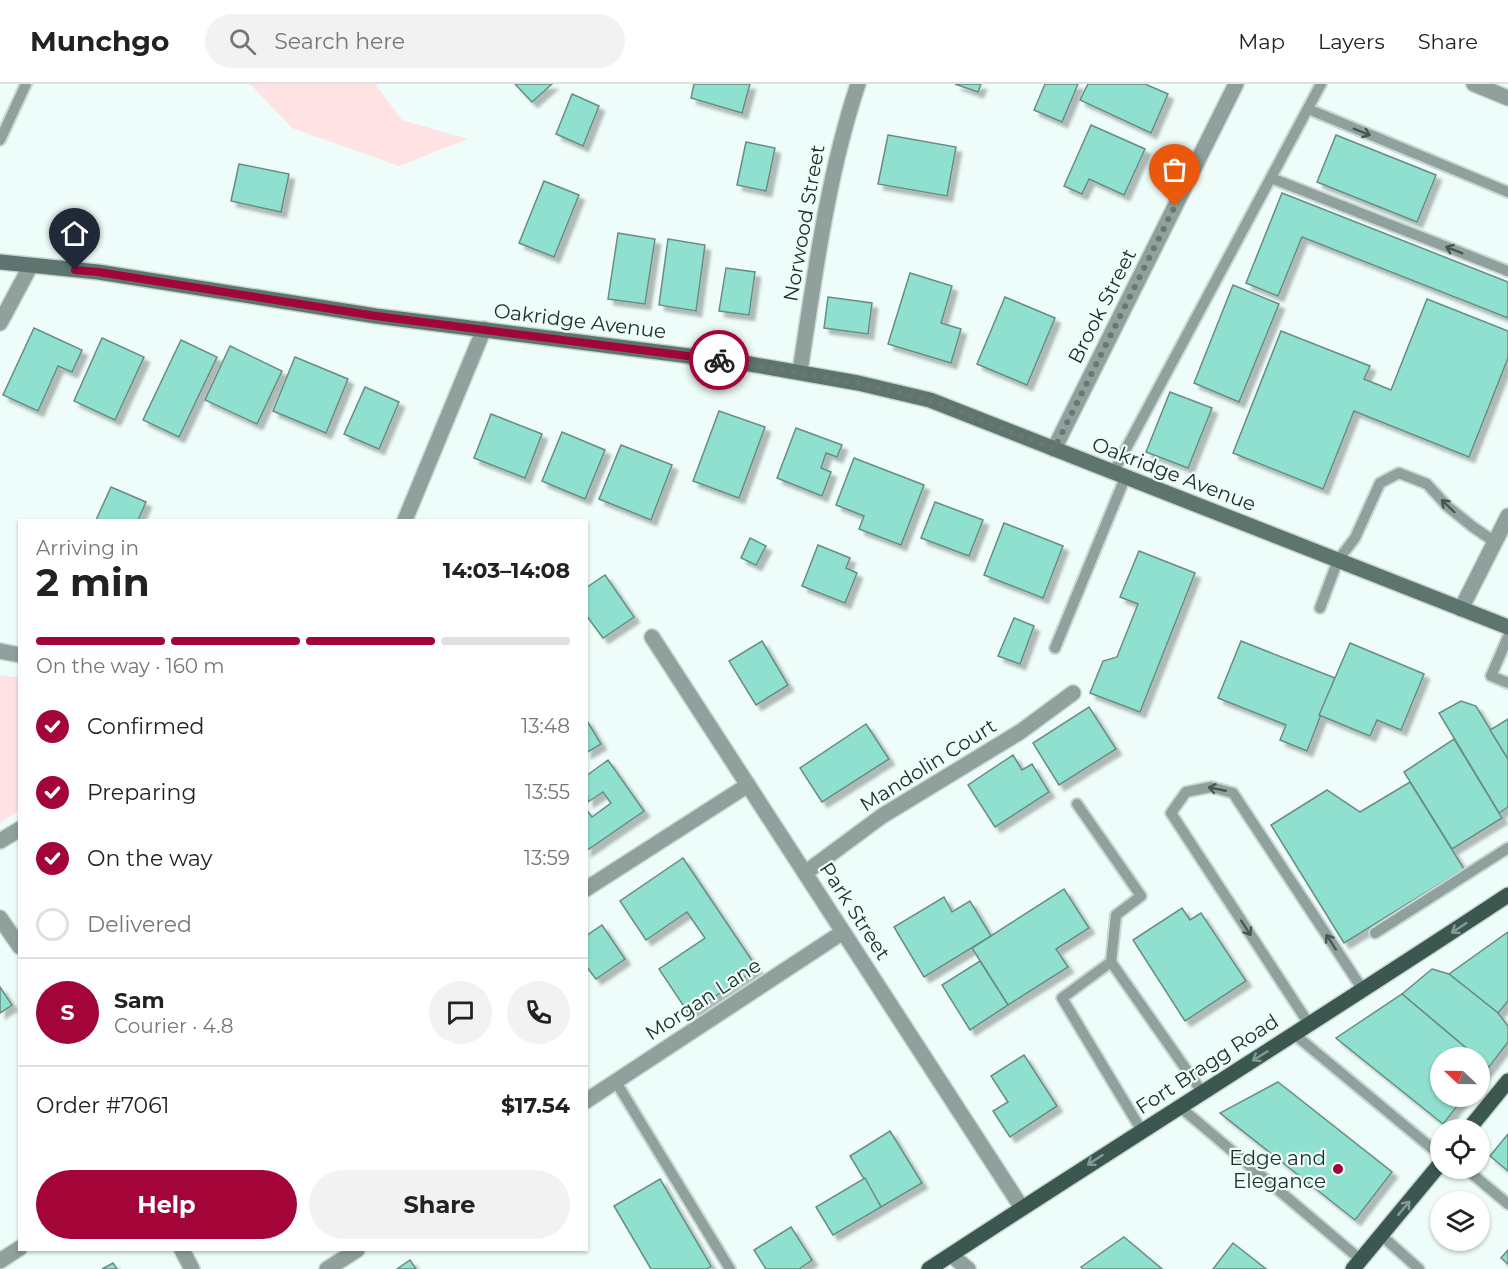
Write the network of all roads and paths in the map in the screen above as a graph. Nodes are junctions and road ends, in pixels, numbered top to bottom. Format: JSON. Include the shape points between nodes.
{"nodes":[{"id":1,"x":26,"y":84,"type":"edge"},
{"id":2,"x":858,"y":84,"type":"edge"},
{"id":3,"x":1236,"y":84,"type":"edge"},
{"id":4,"x":1321,"y":84,"type":"edge"},
{"id":5,"x":1474,"y":84,"type":"edge"},
{"id":6,"x":1508,"y":98,"type":"edge"},
{"id":7,"x":1308,"y":109,"type":"junction"},
{"id":8,"x":0,"y":140,"type":"edge"},
{"id":9,"x":1271,"y":178,"type":"junction"},
{"id":10,"x":1508,"y":192,"type":"edge"},
{"id":11,"x":0,"y":262,"type":"edge"},
{"id":12,"x":30,"y":267,"type":"junction"},
{"id":13,"x":1508,"y":271,"type":"edge"},
{"id":14,"x":0,"y":323,"type":"edge"},
{"id":15,"x":484,"y":329,"type":"junction"},
{"id":16,"x":800,"y":372,"type":"junction"},
{"id":17,"x":1054,"y":449,"type":"junction"},
{"id":18,"x":1119,"y":475,"type":"junction"},
{"id":19,"x":1508,"y":516,"type":"edge"},
{"id":20,"x":405,"y":519,"type":"edge"},
{"id":21,"x":1495,"y":542,"type":"junction"},
{"id":22,"x":1338,"y":561,"type":"junction"},
{"id":23,"x":1320,"y":608,"type":"dead end"},
{"id":24,"x":1461,"y":609,"type":"junction"},
{"id":25,"x":1508,"y":627,"type":"edge"},
{"id":26,"x":652,"y":637,"type":"dead end"},
{"id":27,"x":1508,"y":637,"type":"edge"},
{"id":28,"x":1055,"y":648,"type":"dead end"},
{"id":29,"x":0,"y":651,"type":"edge"},
{"id":30,"x":18,"y":655,"type":"edge"},
{"id":31,"x":1508,"y":683,"type":"edge"},
{"id":32,"x":1073,"y":693,"type":"dead end"},
{"id":33,"x":748,"y":785,"type":"junction"},
{"id":34,"x":1077,"y":804,"type":"dead end"},
{"id":35,"x":18,"y":830,"type":"edge"},
{"id":36,"x":0,"y":841,"type":"edge"},
{"id":37,"x":1508,"y":848,"type":"edge"},
{"id":38,"x":805,"y":873,"type":"junction"},
{"id":39,"x":588,"y":888,"type":"edge"},
{"id":40,"x":1508,"y":895,"type":"edge"},
{"id":41,"x":0,"y":918,"type":"edge"},
{"id":42,"x":843,"y":932,"type":"junction"},
{"id":43,"x":1375,"y":933,"type":"dead end"},
{"id":44,"x":18,"y":944,"type":"edge"},
{"id":45,"x":1111,"y":962,"type":"junction"},
{"id":46,"x":1364,"y":990,"type":"junction"},
{"id":47,"x":1309,"y":1024,"type":"junction"},
{"id":48,"x":1294,"y":1034,"type":"junction"},
{"id":49,"x":1508,"y":1081,"type":"edge"},
{"id":50,"x":616,"y":1082,"type":"junction"},
{"id":51,"x":1202,"y":1092,"type":"junction"},
{"id":52,"x":588,"y":1100,"type":"edge"},
{"id":53,"x":1180,"y":1107,"type":"junction"},
{"id":54,"x":1477,"y":1119,"type":"edge"},
{"id":55,"x":1142,"y":1131,"type":"junction"},
{"id":56,"x":1430,"y":1147,"type":"edge"},
{"id":57,"x":1430,"y":1176,"type":"edge"},
{"id":58,"x":1478,"y":1179,"type":"edge"},
{"id":59,"x":1508,"y":1204,"type":"edge"},
{"id":60,"x":1022,"y":1208,"type":"junction"},
{"id":61,"x":1381,"y":1235,"type":"junction"},
{"id":62,"x":18,"y":1249,"type":"edge"},
{"id":63,"x":183,"y":1251,"type":"edge"},
{"id":64,"x":355,"y":1251,"type":"edge"},
{"id":65,"x":951,"y":1255,"type":"junction"},
{"id":66,"x":0,"y":1261,"type":"edge"},
{"id":67,"x":1357,"y":1264,"type":"edge"},
{"id":68,"x":192,"y":1269,"type":"edge"},
{"id":69,"x":327,"y":1269,"type":"edge"},
{"id":70,"x":730,"y":1269,"type":"edge"},
{"id":71,"x":929,"y":1269,"type":"edge"},
{"id":72,"x":968,"y":1269,"type":"edge"},
{"id":73,"x":1419,"y":1269,"type":"edge"}],
"edges":[{"from":1,"to":8,"type":"lane"},
{"from":2,"to":16,"type":"street","name":"Norwood Street","via":[[826,199]]},
{"from":3,"to":17,"type":"street","name":"Brook Street"},
{"from":4,"to":7,"type":"lane"},
{"from":5,"to":6,"type":"street"},
{"from":7,"to":9,"type":"lane"},
{"from":7,"to":10,"type":"lane","one_way":true},
{"from":13,"to":9,"type":"lane","one_way":true},
{"from":9,"to":18,"type":"lane"},
{"from":11,"to":12,"type":"street","name":"Oakridge Avenue"},
{"from":12,"to":14,"type":"street"},
{"from":12,"to":15,"type":"street","name":"Oakridge Avenue","via":[[98,272]]},
{"from":15,"to":16,"type":"street","name":"Oakridge Avenue"},
{"from":15,"to":20,"type":"street"},
{"from":16,"to":17,"type":"street","name":"Oakridge Avenue","via":[[930,400]]},
{"from":17,"to":18,"type":"street","name":"Oakridge Avenue"},
{"from":18,"to":22,"type":"street","name":"Oakridge Avenue"},
{"from":18,"to":28,"type":"lane"},
{"from":19,"to":21,"type":"street"},
{"from":21,"to":22,"type":"lane","one_way":true,"via":[[1447,506],[1427,484],[1399,473],[1380,483],[1355,538]]},
{"from":21,"to":24,"type":"street"},
{"from":22,"to":23,"type":"lane"},
{"from":22,"to":24,"type":"street","name":"Oakridge Avenue"},
{"from":24,"to":25,"type":"street","name":"Oakridge Avenue"},
{"from":26,"to":33,"type":"street","name":"Park Street"},
{"from":27,"to":31,"type":"lane","via":[[1491,676]]},
{"from":29,"to":30,"type":"street"},
{"from":32,"to":38,"type":"street","name":"Mandolin Court","via":[[1020,732],[882,816]]},
{"from":33,"to":38,"type":"street","name":"Park Street"},
{"from":33,"to":39,"type":"street"},
{"from":34,"to":45,"type":"lane","via":[[1141,896],[1116,915]]},
{"from":35,"to":36,"type":"street"},
{"from":37,"to":43,"type":"lane"},
{"from":38,"to":42,"type":"street","name":"Park Street"},
{"from":40,"to":46,"type":"main road","name":"Fort Bragg Road","one_way":true},
{"from":41,"to":44,"type":"street"},
{"from":42,"to":50,"type":"street","name":"Morgan Lane"},
{"from":42,"to":60,"type":"street","name":"Park Street"},
{"from":45,"to":51,"type":"lane"},
{"from":45,"to":55,"type":"lane","via":[[1062,998]]},
{"from":46,"to":47,"type":"main road","name":"Fort Bragg Road"},
{"from":46,"to":47,"type":"lane","one_way":true,"via":[[1233,793],[1211,787],[1186,792],[1171,813]]},
{"from":47,"to":48,"type":"main road","name":"Fort Bragg Road"},
{"from":48,"to":51,"type":"main road","name":"Fort Bragg Road","one_way":true},
{"from":48,"to":56,"type":"lane"},
{"from":49,"to":54,"type":"main road"},
{"from":50,"to":52,"type":"street","name":"Morgan Lane"},
{"from":50,"to":70,"type":"lane"},
{"from":51,"to":53,"type":"main road","name":"Fort Bragg Road"},
{"from":53,"to":55,"type":"main road","name":"Fort Bragg Road"},
{"from":53,"to":67,"type":"lane"},
{"from":55,"to":60,"type":"main road","name":"Fort Bragg Road","one_way":true},
{"from":61,"to":57,"type":"main road","one_way":true},
{"from":58,"to":59,"type":"lane"},
{"from":60,"to":65,"type":"main road","name":"Fort Bragg Road"},
{"from":61,"to":67,"type":"main road"},
{"from":61,"to":73,"type":"lane"},
{"from":62,"to":66,"type":"street"},
{"from":63,"to":68,"type":"street"},
{"from":64,"to":69,"type":"street"},
{"from":65,"to":71,"type":"main road","name":"Fort Bragg Road"},
{"from":65,"to":72,"type":"street"}]}
